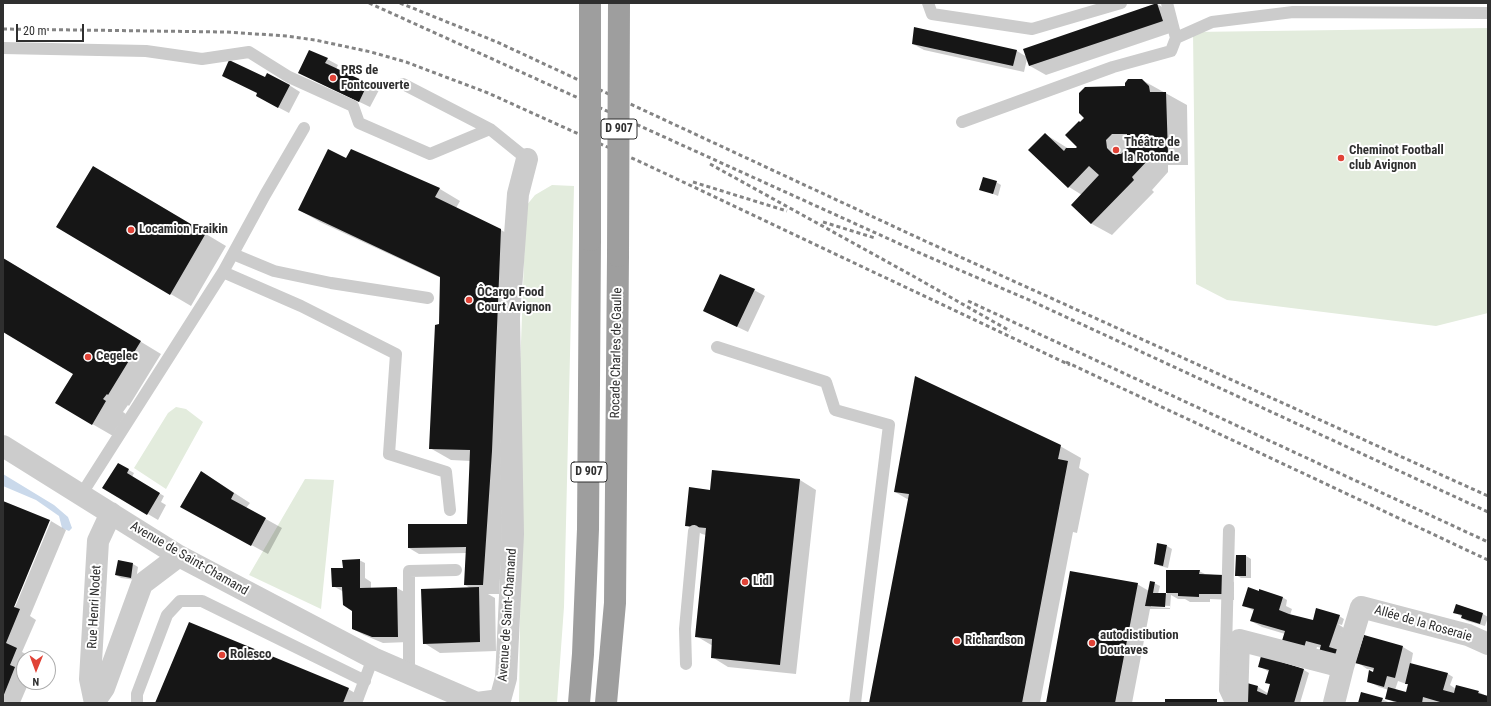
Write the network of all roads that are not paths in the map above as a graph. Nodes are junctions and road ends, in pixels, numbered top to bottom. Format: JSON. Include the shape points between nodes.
{"nodes":[{"id":1,"x":590,"y":3,"type":"edge"},
{"id":2,"x":619,"y":3,"type":"edge"},
{"id":3,"x":928,"y":3,"type":"edge"},
{"id":4,"x":1121,"y":3,"type":"edge"},
{"id":5,"x":1167,"y":3,"type":"edge"},
{"id":6,"x":1488,"y":13,"type":"edge"},
{"id":7,"x":1176,"y":38,"type":"junction"},
{"id":8,"x":3,"y":48,"type":"edge"},
{"id":9,"x":403,"y":84,"type":"dead end"},
{"id":10,"x":962,"y":122,"type":"dead end"},
{"id":11,"x":304,"y":128,"type":"dead end"},
{"id":12,"x":490,"y":129,"type":"junction"},
{"id":13,"x":527,"y":159,"type":"joint"},
{"id":14,"x":233,"y":254,"type":"junction"},
{"id":15,"x":223,"y":272,"type":"junction"},
{"id":16,"x":428,"y":298,"type":"dead end"},
{"id":17,"x":717,"y":347,"type":"dead end"},
{"id":18,"x":3,"y":446,"type":"edge"},
{"id":19,"x":81,"y":494,"type":"junction"},
{"id":20,"x":450,"y":510,"type":"dead end"},
{"id":21,"x":111,"y":513,"type":"junction"},
{"id":22,"x":1229,"y":530,"type":"dead end"},
{"id":23,"x":694,"y":531,"type":"dead end"},
{"id":24,"x":179,"y":556,"type":"junction"},
{"id":25,"x":456,"y":570,"type":"dead end"},
{"id":26,"x":1488,"y":644,"type":"edge"},
{"id":27,"x":373,"y":658,"type":"junction"},
{"id":28,"x":686,"y":664,"type":"dead end"},
{"id":29,"x":1343,"y":667,"type":"junction"},
{"id":30,"x":409,"y":673,"type":"junction"},
{"id":31,"x":365,"y":682,"type":"junction"},
{"id":32,"x":95,"y":702,"type":"edge"},
{"id":33,"x":137,"y":703,"type":"edge"},
{"id":34,"x":356,"y":703,"type":"edge"},
{"id":35,"x":578,"y":703,"type":"edge"},
{"id":36,"x":606,"y":703,"type":"edge"},
{"id":37,"x":855,"y":703,"type":"edge"},
{"id":38,"x":1230,"y":703,"type":"edge"},
{"id":39,"x":1237,"y":703,"type":"edge"},
{"id":40,"x":1334,"y":703,"type":"edge"}],
"edges":[{"from":1,"to":35,"type":"highway","name":"Rocade Charles de Gaulle","number":"D 907","bridge":true,"via":[[588,529],[583,654]]},
{"from":2,"to":36,"type":"highway","name":"Rocade Charles de Gaulle","number":"D 907","bridge":true,"via":[[614,603]]},
{"from":3,"to":4,"type":"lane","via":[[932,14],[1032,29]]},
{"from":5,"to":7,"type":"lane"},
{"from":6,"to":7,"type":"lane","via":[[1293,12],[1212,22]]},
{"from":7,"to":10,"type":"lane","via":[[1171,51],[1113,67]]},
{"from":8,"to":12,"type":"lane","via":[[146,51],[202,59],[249,52],[289,77],[353,106],[359,123],[430,154]]},
{"from":9,"to":12,"type":"lane"},
{"from":11,"to":14,"type":"lane"},
{"from":12,"to":13,"type":"lane"},
{"from":13,"to":30,"type":"street","name":"Avenue de Saint-Chamand","via":[[518,194],[509,317],[513,534],[506,678],[500,700],[477,703]]},
{"from":14,"to":15,"type":"lane"},
{"from":14,"to":16,"type":"lane","via":[[274,271]]},
{"from":15,"to":19,"type":"lane"},
{"from":15,"to":20,"type":"lane","via":[[301,306],[396,354],[389,454],[446,472]]},
{"from":17,"to":37,"type":"lane","via":[[826,382],[835,410],[889,425]]},
{"from":18,"to":19,"type":"street","name":"Avenue de Saint-Chamand"},
{"from":19,"to":21,"type":"street","name":"Avenue de Saint-Chamand"},
{"from":21,"to":24,"type":"street","name":"Avenue de Saint-Chamand"},
{"from":21,"to":32,"type":"street","name":"Rue Henri Nodet","via":[[98,541],[90,679]]},
{"from":22,"to":38,"type":"lane","via":[[1224,690]]},
{"from":23,"to":28,"type":"lane","via":[[685,629]]},
{"from":24,"to":27,"type":"street","name":"Avenue de Saint-Chamand"},
{"from":24,"to":32,"type":"street","via":[[142,584],[104,688]]},
{"from":25,"to":30,"type":"lane","via":[[409,571]]},
{"from":26,"to":29,"type":"street","name":"Allée de la Roseraie","via":[[1468,635],[1361,607]]},
{"from":27,"to":30,"type":"street","name":"Avenue de Saint-Chamand"},
{"from":27,"to":31,"type":"lane"},
{"from":29,"to":39,"type":"street","via":[[1239,640]]},
{"from":29,"to":40,"type":"street","name":"Allée de la Roseraie"},
{"from":31,"to":33,"type":"lane","via":[[202,601],[180,601],[167,615],[137,694]]},
{"from":31,"to":34,"type":"lane"}]}
